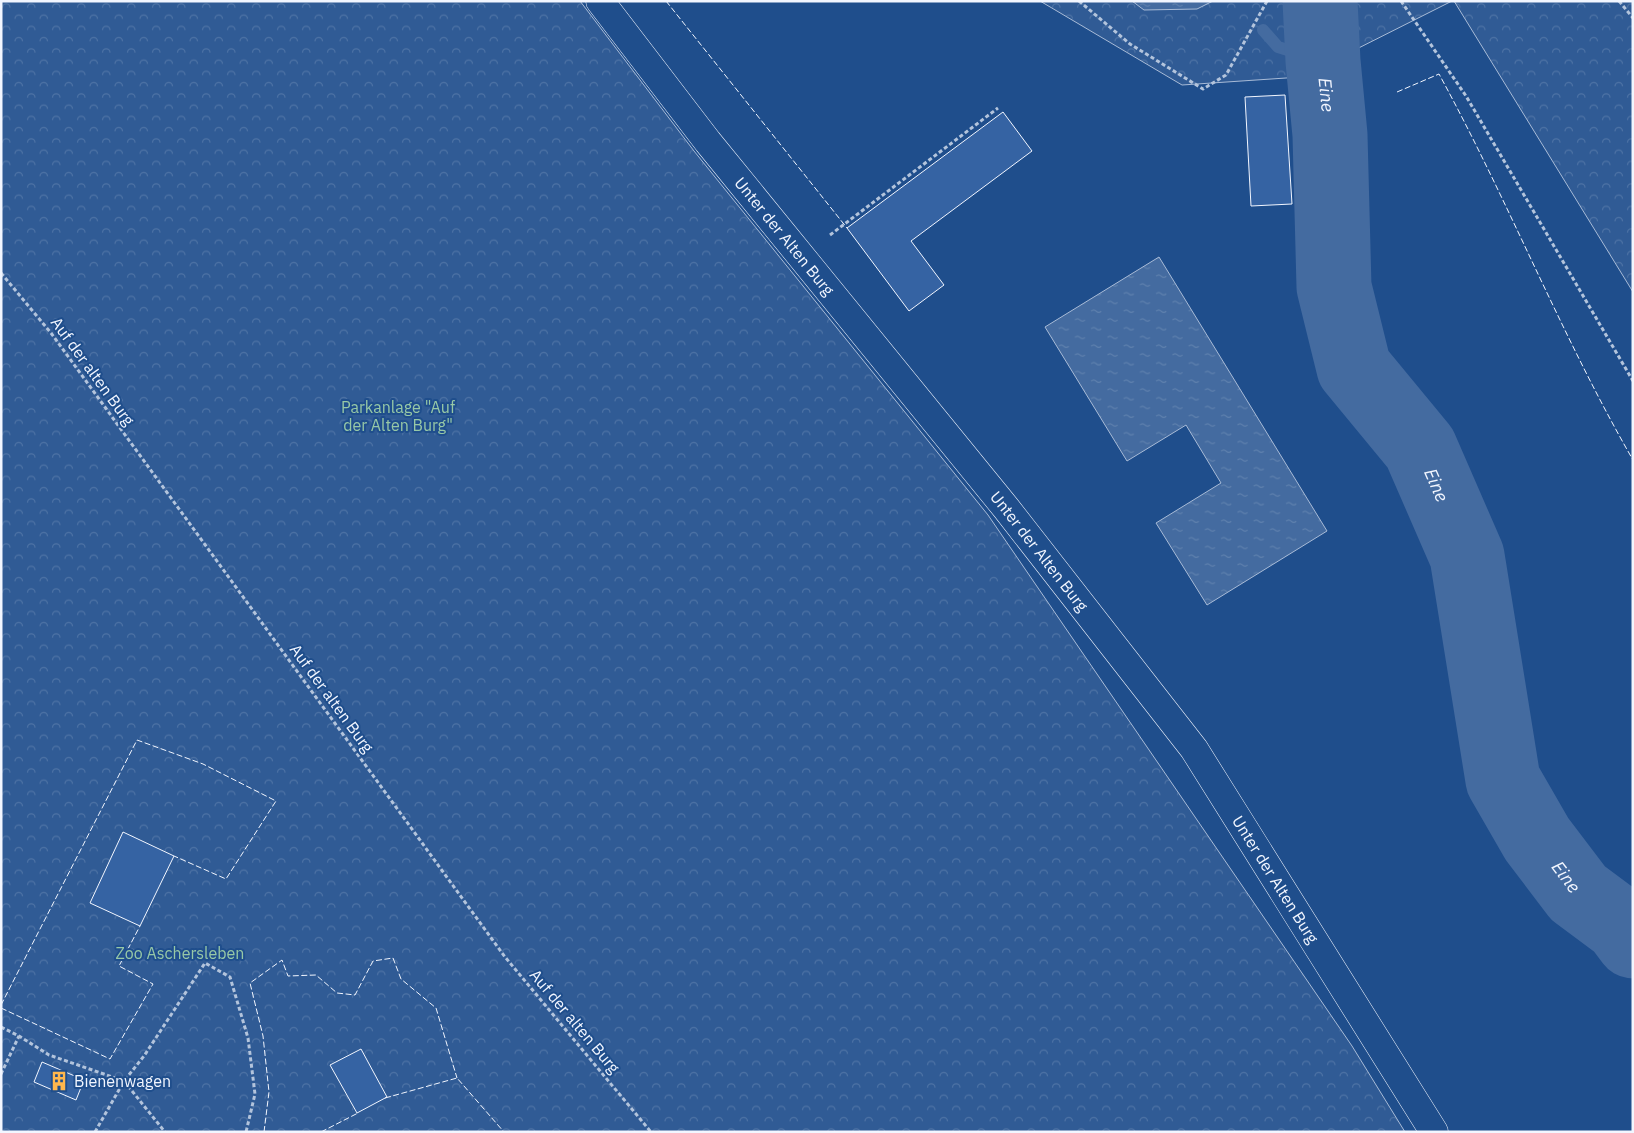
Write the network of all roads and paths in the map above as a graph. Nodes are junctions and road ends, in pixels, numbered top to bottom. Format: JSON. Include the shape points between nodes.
{"nodes":[{"id":1,"x":600,"y":1,"type":"edge"},
{"id":2,"x":1079,"y":1,"type":"edge"},
{"id":3,"x":1267,"y":1,"type":"edge"},
{"id":4,"x":1401,"y":1,"type":"edge"},
{"id":5,"x":1619,"y":1,"type":"edge"},
{"id":6,"x":1633,"y":18,"type":"edge"},
{"id":7,"x":998,"y":108,"type":"dead end"},
{"id":8,"x":802,"y":257,"type":"junction"},
{"id":9,"x":1,"y":272,"type":"edge"},
{"id":10,"x":1633,"y":382,"type":"edge"},
{"id":11,"x":1,"y":1027,"type":"edge"},
{"id":12,"x":19,"y":1036,"type":"junction"},
{"id":13,"x":1,"y":1074,"type":"edge"},
{"id":14,"x":124,"y":1081,"type":"junction"},
{"id":15,"x":95,"y":1132,"type":"edge"},
{"id":16,"x":165,"y":1132,"type":"edge"},
{"id":17,"x":246,"y":1132,"type":"edge"},
{"id":18,"x":651,"y":1132,"type":"edge"},
{"id":19,"x":1434,"y":1132,"type":"edge"}],
"edges":[{"from":1,"to":8,"type":"street","name":"Unter der Alten Burg","via":[[708,142]]},
{"from":2,"to":3,"type":"path","via":[[1130,44],[1202,89],[1226,75]]},
{"from":4,"to":10,"type":"path","via":[[1466,96]]},
{"from":5,"to":6,"type":"path"},
{"from":7,"to":8,"type":"path"},
{"from":8,"to":19,"type":"street","name":"Unter der Alten Burg","via":[[1006,508],[1194,749]]},
{"from":9,"to":18,"type":"path","name":"Auf der alten Burg","via":[[50,333],[505,957]]},
{"from":11,"to":12,"type":"path"},
{"from":12,"to":13,"type":"path"},
{"from":12,"to":14,"type":"path","via":[[50,1055]]},
{"from":14,"to":15,"type":"path"},
{"from":14,"to":16,"type":"path"},
{"from":14,"to":17,"type":"path","via":[[205,963],[230,977],[248,1038],[255,1094]]}]}
